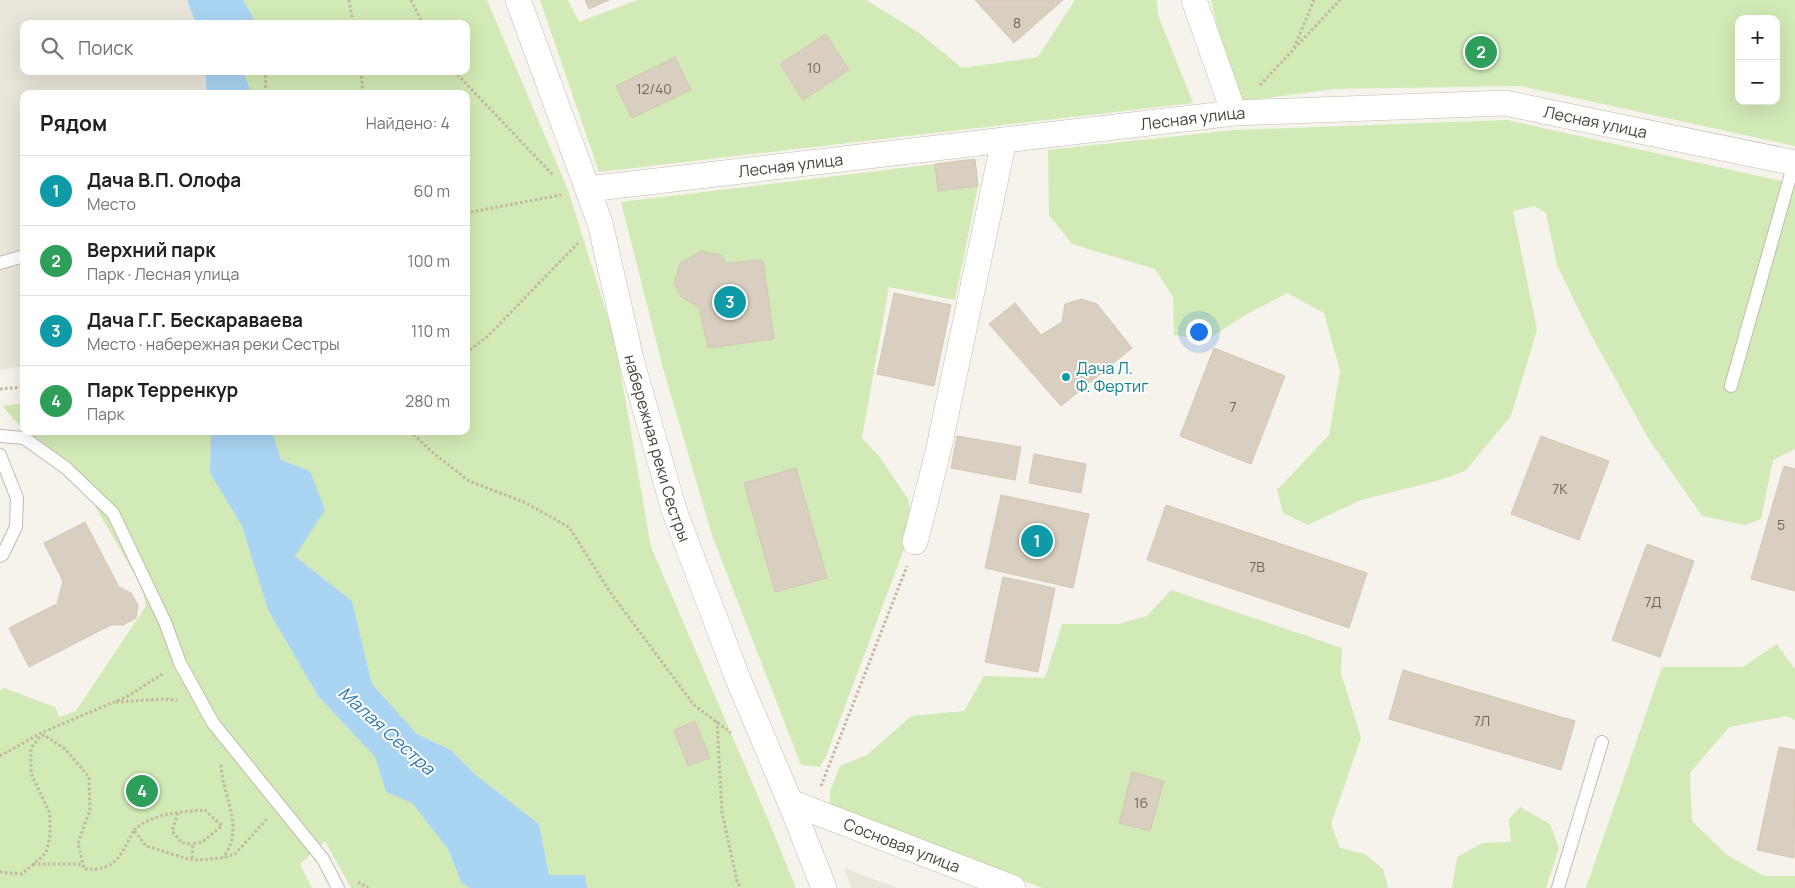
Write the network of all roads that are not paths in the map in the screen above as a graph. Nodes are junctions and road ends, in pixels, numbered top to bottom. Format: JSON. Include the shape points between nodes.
{"nodes":[{"id":1,"x":518,"y":0,"type":"edge"},
{"id":2,"x":1194,"y":0,"type":"edge"},
{"id":3,"x":1234,"y":113,"type":"junction"},
{"id":4,"x":1004,"y":140,"type":"junction"},
{"id":5,"x":1794,"y":163,"type":"edge"},
{"id":6,"x":588,"y":189,"type":"junction"},
{"id":7,"x":20,"y":257,"type":"edge"},
{"id":8,"x":0,"y":262,"type":"edge"},
{"id":9,"x":1731,"y":386,"type":"dead end"},
{"id":10,"x":0,"y":436,"type":"edge"},
{"id":11,"x":0,"y":455,"type":"edge"},
{"id":12,"x":911,"y":553,"type":"road end"},
{"id":13,"x":0,"y":556,"type":"edge"},
{"id":14,"x":1602,"y":742,"type":"dead end"},
{"id":15,"x":801,"y":806,"type":"junction"},
{"id":16,"x":338,"y":888,"type":"edge"},
{"id":17,"x":824,"y":888,"type":"edge"},
{"id":18,"x":1013,"y":888,"type":"edge"},
{"id":19,"x":1558,"y":888,"type":"edge"}],
"edges":[{"from":1,"to":6,"type":"street","name":"набережная реки Сестры"},
{"from":2,"to":3,"type":"street"},
{"from":3,"to":4,"type":"street","name":"Лесная улица"},
{"from":3,"to":5,"type":"street","name":"Лесная улица","via":[[1505,103]]},
{"from":4,"to":6,"type":"street","name":"Лесная улица"},
{"from":4,"to":12,"type":"street","via":[[938,452]]},
{"from":5,"to":9,"type":"lane"},
{"from":6,"to":15,"type":"street","name":"набережная реки Сестры","via":[[600,223],[632,363],[674,510],[738,679]]},
{"from":7,"to":8,"type":"lane"},
{"from":10,"to":16,"type":"lane","via":[[24,438],[66,468],[113,514],[165,622],[180,663],[215,725],[323,859]]},
{"from":11,"to":13,"type":"lane","via":[[17,498],[16,527]]},
{"from":14,"to":19,"type":"lane"},
{"from":15,"to":17,"type":"street","name":"набережная реки Сестры"},
{"from":15,"to":18,"type":"street","name":"Сосновая улица"}]}
